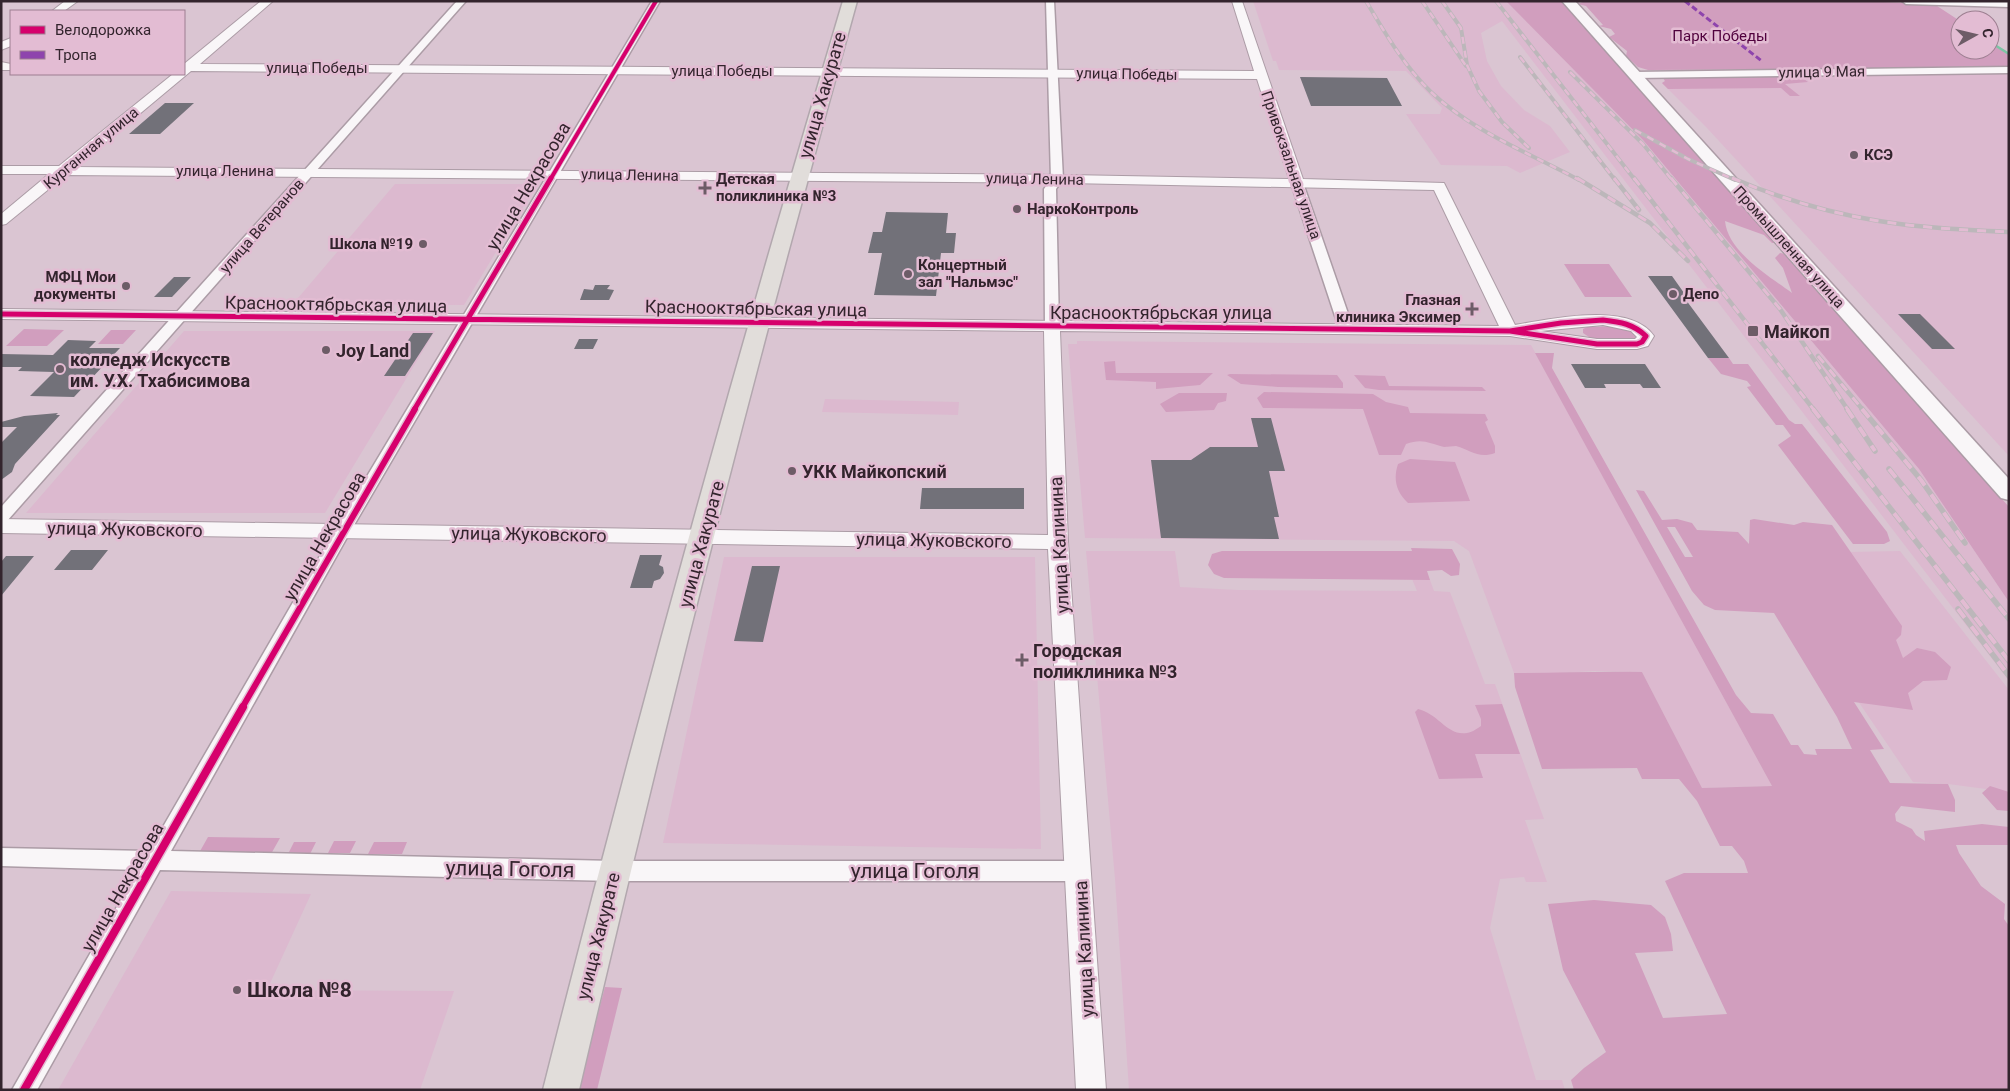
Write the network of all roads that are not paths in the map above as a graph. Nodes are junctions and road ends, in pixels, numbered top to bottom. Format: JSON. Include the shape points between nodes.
{"nodes":[{"id":1,"x":73,"y":1,"type":"edge"},
{"id":2,"x":268,"y":1,"type":"edge"},
{"id":3,"x":462,"y":1,"type":"edge"},
{"id":4,"x":656,"y":1,"type":"edge"},
{"id":5,"x":850,"y":1,"type":"edge"},
{"id":6,"x":1050,"y":1,"type":"edge"},
{"id":7,"x":1237,"y":1,"type":"edge"},
{"id":8,"x":1568,"y":1,"type":"edge"},
{"id":9,"x":1906,"y":1,"type":"edge"},
{"id":10,"x":2009,"y":4,"type":"edge"},
{"id":11,"x":59,"y":10,"type":"edge"},
{"id":12,"x":185,"y":69,"type":"edge"},
{"id":13,"x":401,"y":69,"type":"junction"},
{"id":14,"x":185,"y":70,"type":"edge"},
{"id":15,"x":615,"y":70,"type":"junction"},
{"id":16,"x":2009,"y":70,"type":"edge"},
{"id":17,"x":829,"y":72,"type":"junction"},
{"id":18,"x":1051,"y":73,"type":"junction"},
{"id":19,"x":178,"y":75,"type":"edge"},
{"id":20,"x":1260,"y":75,"type":"junction"},
{"id":21,"x":1635,"y":75,"type":"junction"},
{"id":22,"x":1,"y":170,"type":"edge"},
{"id":23,"x":64,"y":170,"type":"junction"},
{"id":24,"x":309,"y":172,"type":"junction"},
{"id":25,"x":553,"y":173,"type":"junction"},
{"id":26,"x":799,"y":177,"type":"junction"},
{"id":27,"x":1057,"y":179,"type":"junction"},
{"id":28,"x":1297,"y":183,"type":"junction"},
{"id":29,"x":1,"y":221,"type":"edge"},
{"id":30,"x":1,"y":314,"type":"edge"},
{"id":31,"x":182,"y":317,"type":"junction"},
{"id":32,"x":467,"y":320,"type":"junction"},
{"id":33,"x":1578,"y":322,"type":"junction"},
{"id":34,"x":759,"y":324,"type":"junction"},
{"id":35,"x":1052,"y":326,"type":"junction"},
{"id":36,"x":1346,"y":328,"type":"junction"},
{"id":37,"x":1510,"y":331,"type":"junction"},
{"id":38,"x":1593,"y":344,"type":"junction"},
{"id":39,"x":2009,"y":493,"type":"edge"},
{"id":40,"x":1,"y":517,"type":"edge"},
{"id":41,"x":1,"y":526,"type":"edge"},
{"id":42,"x":342,"y":532,"type":"junction"},
{"id":43,"x":704,"y":537,"type":"junction"},
{"id":44,"x":1058,"y":542,"type":"junction"},
{"id":45,"x":1,"y":857,"type":"edge"},
{"id":46,"x":154,"y":861,"type":"junction"},
{"id":47,"x":614,"y":871,"type":"junction"},
{"id":48,"x":1079,"y":871,"type":"junction"},
{"id":49,"x":24,"y":1090,"type":"edge"},
{"id":50,"x":561,"y":1090,"type":"edge"},
{"id":51,"x":1091,"y":1090,"type":"edge"}],
"edges":[{"from":1,"to":11,"type":"street"},
{"from":2,"to":12,"type":"street","name":"Курганная улица"},
{"from":3,"to":13,"type":"street","name":"улица Ветеранов"},
{"from":4,"to":15,"type":"street","name":"улица Некрасова"},
{"from":5,"to":17,"type":"main road","name":"улица Хакурате"},
{"from":6,"to":18,"type":"street","name":"улица Калинина"},
{"from":7,"to":20,"type":"street","name":"Привокзальная улица"},
{"from":8,"to":21,"type":"main road","name":"Промышленная улица"},
{"from":9,"to":10,"type":"street"},
{"from":13,"to":14,"type":"street","name":"улица Победы"},
{"from":13,"to":15,"type":"street","name":"улица Победы"},
{"from":13,"to":24,"type":"street","name":"улица Ветеранов"},
{"from":15,"to":17,"type":"street","name":"улица Победы"},
{"from":15,"to":25,"type":"street","name":"улица Некрасова"},
{"from":16,"to":21,"type":"street","name":"улица 9 Мая"},
{"from":17,"to":18,"type":"street","name":"улица Победы"},
{"from":17,"to":26,"type":"main road","name":"улица Хакурате"},
{"from":18,"to":20,"type":"street","name":"улица Победы"},
{"from":18,"to":27,"type":"street","name":"улица Калинина"},
{"from":19,"to":23,"type":"street","name":"Курганная улица"},
{"from":20,"to":28,"type":"street","name":"Привокзальная улица"},
{"from":21,"to":39,"type":"main road","name":"Промышленная улица"},
{"from":22,"to":23,"type":"street","name":"улица Ленина"},
{"from":23,"to":24,"type":"street","name":"улица Ленина"},
{"from":23,"to":29,"type":"street","name":"Курганная улица"},
{"from":24,"to":25,"type":"street","name":"улица Ленина"},
{"from":24,"to":31,"type":"street","name":"улица Ветеранов"},
{"from":25,"to":26,"type":"street","name":"улица Ленина"},
{"from":25,"to":32,"type":"street","name":"улица Некрасова"},
{"from":26,"to":27,"type":"street","name":"улица Ленина"},
{"from":26,"to":34,"type":"main road","name":"улица Хакурате"},
{"from":27,"to":28,"type":"street","name":"улица Ленина"},
{"from":27,"to":35,"type":"street","name":"улица Калинина","via":[[1050,189]]},
{"from":28,"to":36,"type":"street","name":"Привокзальная улица"},
{"from":28,"to":37,"type":"street","name":"улица Ленина","via":[[1438,186]]},
{"from":30,"to":31,"type":"street","name":"Краснооктябрьская улица"},
{"from":31,"to":32,"type":"street","name":"Краснооктябрьская улица"},
{"from":31,"to":40,"type":"street","name":"улица Ветеранов"},
{"from":32,"to":34,"type":"street","name":"Краснооктябрьская улица"},
{"from":32,"to":42,"type":"street","name":"улица Некрасова"},
{"from":33,"to":37,"type":"street"},
{"from":33,"to":38,"type":"street","via":[[1574,332]]},
{"from":33,"to":38,"type":"street","via":[[1628,322],[1640,328],[1646,336],[1637,344]]},
{"from":34,"to":35,"type":"street","name":"Краснооктябрьская улица"},
{"from":34,"to":43,"type":"main road","name":"улица Хакурате"},
{"from":35,"to":36,"type":"street","name":"Краснооктябрьская улица"},
{"from":35,"to":44,"type":"street","name":"улица Калинина"},
{"from":36,"to":37,"type":"street","name":"Краснооктябрьская улица"},
{"from":37,"to":38,"type":"street"},
{"from":41,"to":42,"type":"street","name":"улица Жуковского"},
{"from":42,"to":43,"type":"street","name":"улица Жуковского"},
{"from":42,"to":46,"type":"street","name":"улица Некрасова"},
{"from":43,"to":44,"type":"street","name":"улица Жуковского"},
{"from":43,"to":47,"type":"main road","name":"улица Хакурате"},
{"from":44,"to":48,"type":"street","name":"улица Калинина"},
{"from":45,"to":46,"type":"street","name":"улица Гоголя"},
{"from":46,"to":47,"type":"street","name":"улица Гоголя"},
{"from":46,"to":49,"type":"street","name":"улица Некрасова"},
{"from":47,"to":48,"type":"street","name":"улица Гоголя"},
{"from":47,"to":50,"type":"main road","name":"улица Хакурате"},
{"from":48,"to":51,"type":"street","name":"улица Калинина"}]}
